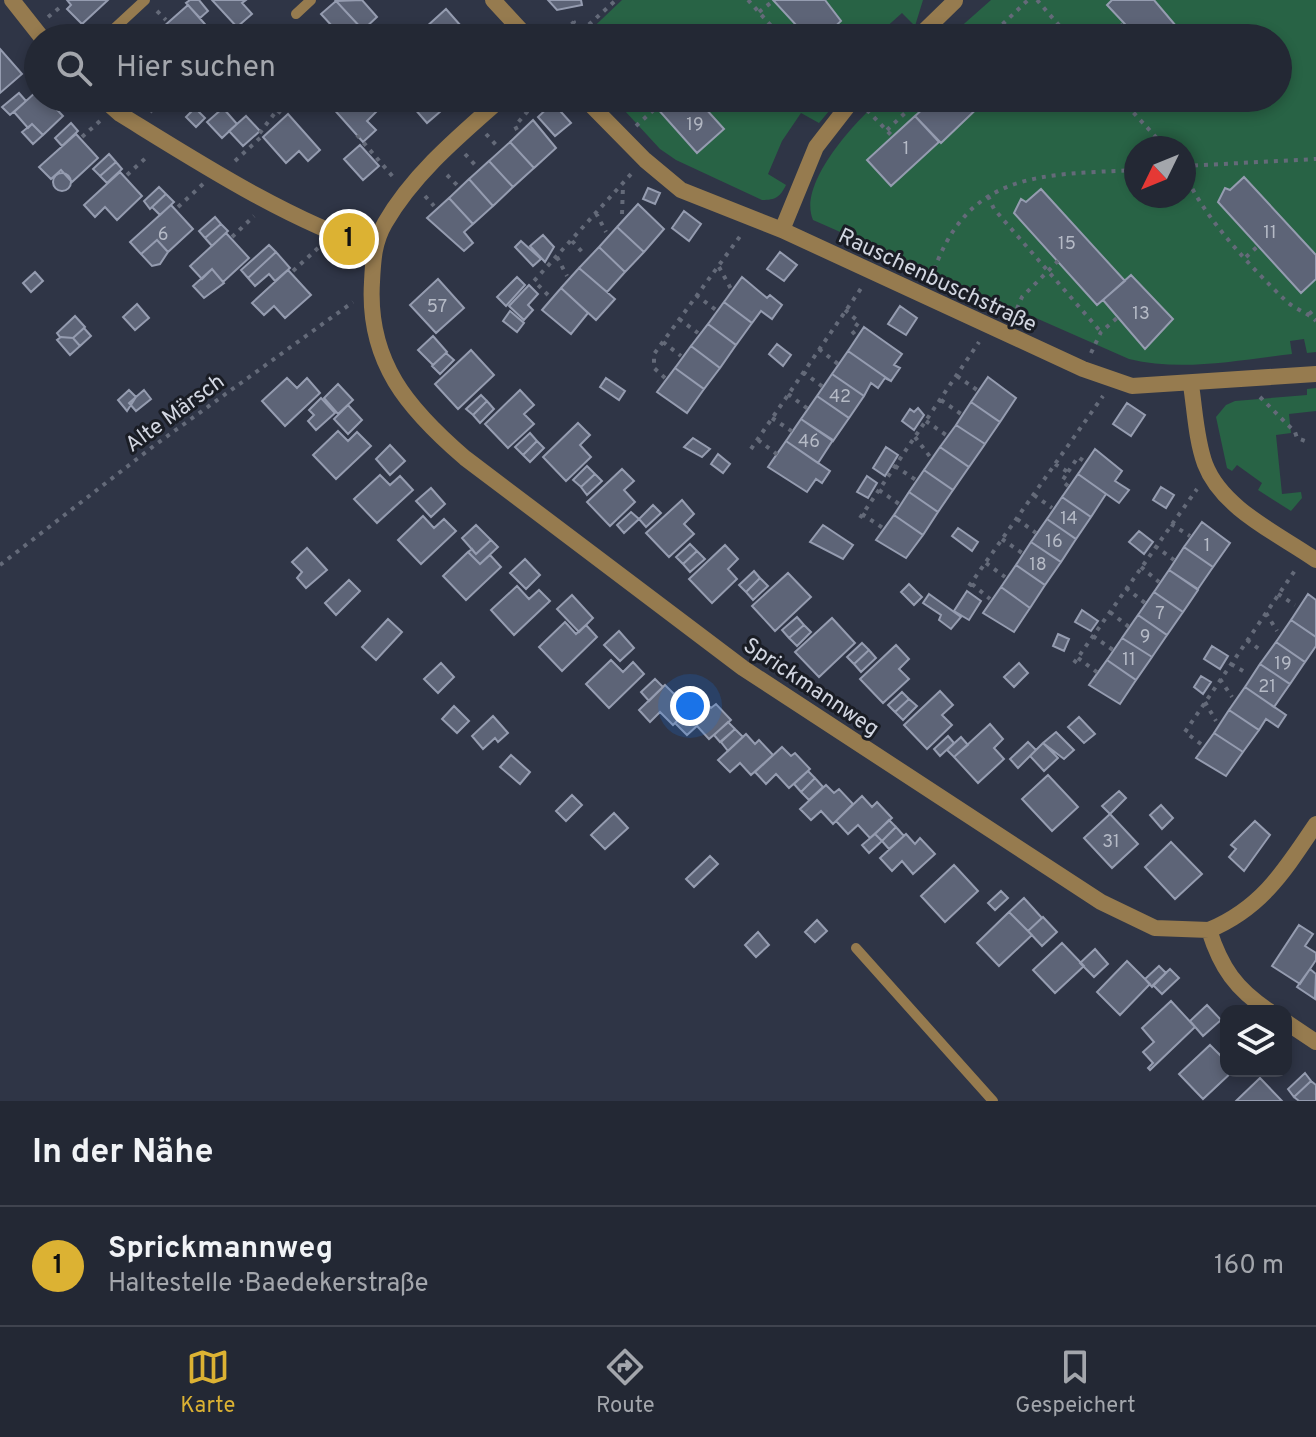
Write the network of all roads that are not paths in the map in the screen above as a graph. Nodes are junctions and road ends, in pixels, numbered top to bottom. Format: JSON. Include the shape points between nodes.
{"nodes":[{"id":1,"x":12,"y":0,"type":"edge"},
{"id":2,"x":145,"y":0,"type":"edge"},
{"id":3,"x":311,"y":0,"type":"edge"},
{"id":4,"x":493,"y":0,"type":"edge"},
{"id":5,"x":955,"y":1,"type":"edge"},
{"id":6,"x":296,"y":14,"type":"dead end"},
{"id":7,"x":31,"y":24,"type":"edge"},
{"id":8,"x":119,"y":24,"type":"edge"},
{"id":9,"x":515,"y":24,"type":"edge"},
{"id":10,"x":931,"y":24,"type":"edge"},
{"id":11,"x":118,"y":112,"type":"edge"},
{"id":12,"x":488,"y":112,"type":"edge"},
{"id":13,"x":597,"y":112,"type":"edge"},
{"id":14,"x":851,"y":112,"type":"edge"},
{"id":15,"x":782,"y":230,"type":"junction"},
{"id":16,"x":374,"y":248,"type":"junction"},
{"id":17,"x":1316,"y":374,"type":"edge"},
{"id":18,"x":1191,"y":385,"type":"junction"},
{"id":19,"x":1311,"y":557,"type":"edge"},
{"id":20,"x":1316,"y":824,"type":"edge"},
{"id":21,"x":1209,"y":930,"type":"junction"},
{"id":22,"x":856,"y":948,"type":"dead end"},
{"id":23,"x":1262,"y":1005,"type":"edge"},
{"id":24,"x":1292,"y":1026,"type":"edge"},
{"id":25,"x":1316,"y":1042,"type":"edge"},
{"id":26,"x":993,"y":1101,"type":"edge"}],
"edges":[{"from":1,"to":7,"type":"street"},
{"from":2,"to":8,"type":"lane"},
{"from":3,"to":6,"type":"lane"},
{"from":4,"to":9,"type":"street"},
{"from":5,"to":10,"type":"street"},
{"from":11,"to":16,"type":"street","via":[[271,200]]},
{"from":12,"to":16,"type":"street","name":"Sprickmannweg","via":[[406,192]]},
{"from":13,"to":15,"type":"street","name":"Rauschenbuschstraße","via":[[681,190]]},
{"from":14,"to":15,"type":"street","via":[[816,147]]},
{"from":15,"to":18,"type":"street","name":"Rauschenbuschstraße","via":[[1114,381],[1132,386]]},
{"from":16,"to":21,"type":"street","name":"Sprickmannweg","via":[[371,290],[386,365],[424,422],[477,468],[743,668],[1101,902],[1155,928]]},
{"from":17,"to":18,"type":"street","name":"Rauschenbuschstraße"},
{"from":18,"to":19,"type":"street","via":[[1211,478],[1235,504]]},
{"from":20,"to":21,"type":"street","name":"Sprickmannweg","via":[[1261,898],[1237,919]]},
{"from":21,"to":23,"type":"street","via":[[1230,979]]},
{"from":22,"to":26,"type":"lane"},
{"from":24,"to":25,"type":"street"}]}
